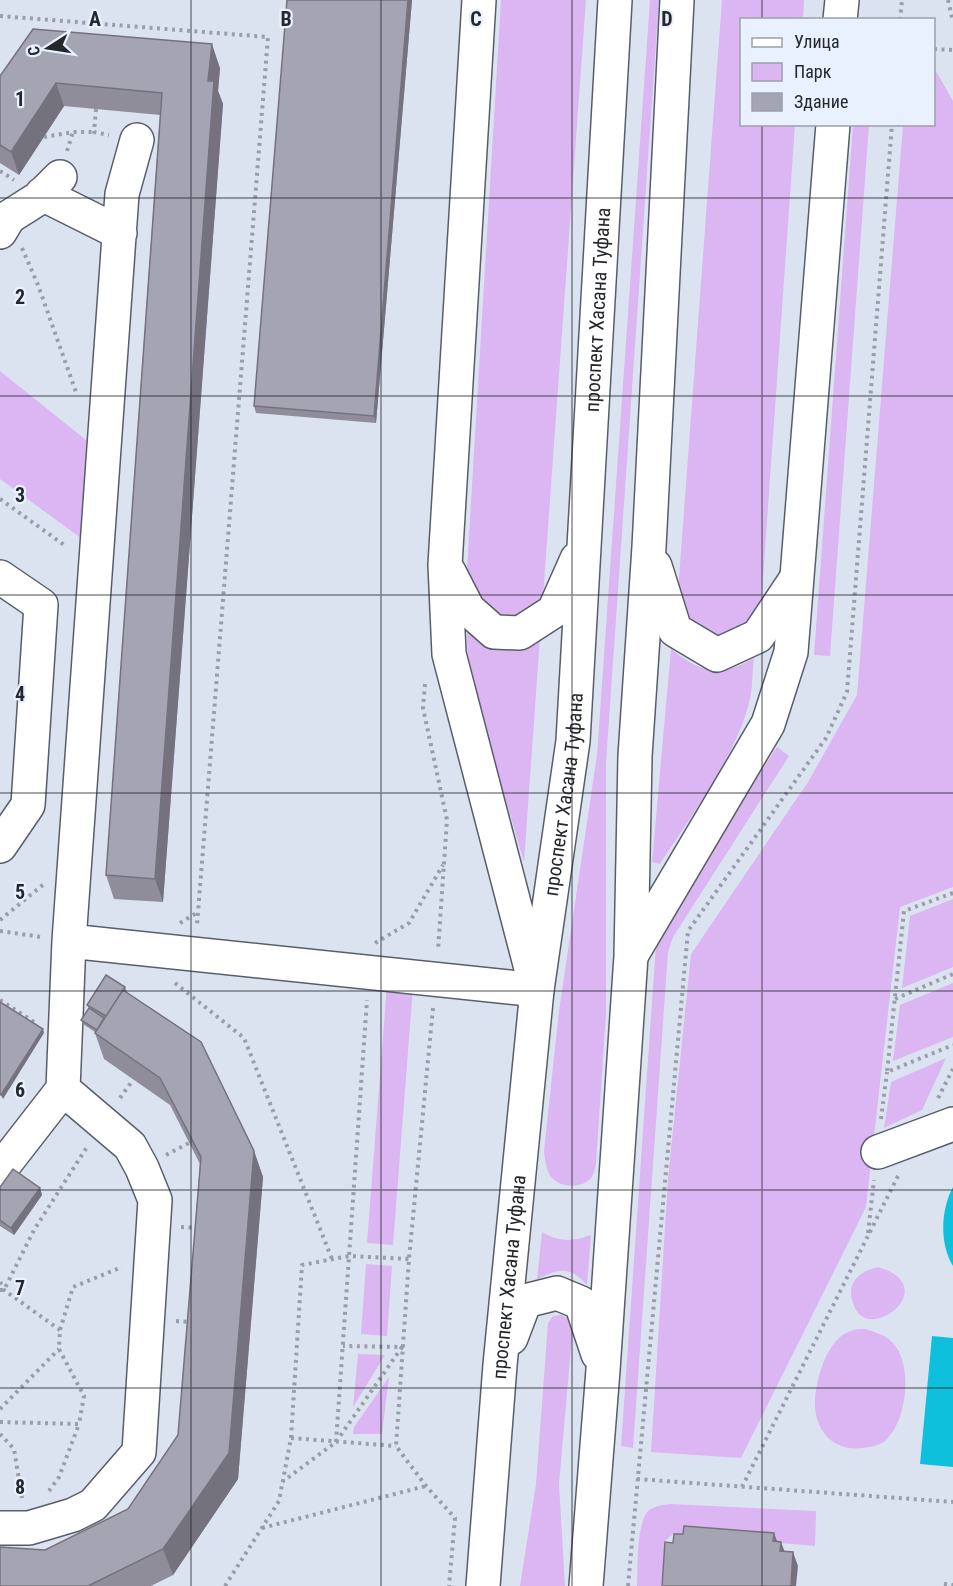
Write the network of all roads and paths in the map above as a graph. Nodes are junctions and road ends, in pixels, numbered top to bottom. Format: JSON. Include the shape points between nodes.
{"nodes":[{"id":1,"x":479,"y":0,"type":"edge"},
{"id":2,"x":615,"y":0,"type":"edge"},
{"id":3,"x":677,"y":0,"type":"edge"},
{"id":4,"x":842,"y":0,"type":"edge"},
{"id":5,"x":902,"y":0,"type":"edge"},
{"id":6,"x":948,"y":0,"type":"edge"},
{"id":7,"x":0,"y":16,"type":"edge"},
{"id":8,"x":840,"y":18,"type":"edge"},
{"id":9,"x":900,"y":18,"type":"edge"},
{"id":10,"x":953,"y":22,"type":"edge"},
{"id":11,"x":935,"y":49,"type":"edge"},
{"id":12,"x":953,"y":51,"type":"edge"},
{"id":13,"x":832,"y":126,"type":"edge"},
{"id":14,"x":892,"y":126,"type":"edge"},
{"id":15,"x":94,"y":132,"type":"dead end"},
{"id":16,"x":44,"y":137,"type":"edge"},
{"id":17,"x":136,"y":140,"type":"dead end"},
{"id":18,"x":3,"y":219,"type":"edge"},
{"id":19,"x":120,"y":233,"type":"junction"},
{"id":20,"x":77,"y":396,"type":"dead end"},
{"id":21,"x":585,"y":541,"type":"junction"},
{"id":22,"x":649,"y":547,"type":"junction"},
{"id":23,"x":445,"y":565,"type":"junction"},
{"id":24,"x":799,"y":575,"type":"junction"},
{"id":25,"x":0,"y":577,"type":"edge"},
{"id":26,"x":0,"y":846,"type":"edge"},
{"id":27,"x":444,"y":864,"type":"dead end"},
{"id":28,"x":45,"y":883,"type":"dead end"},
{"id":29,"x":953,"y":893,"type":"edge"},
{"id":30,"x":0,"y":920,"type":"edge"},
{"id":31,"x":0,"y":931,"type":"edge"},
{"id":32,"x":69,"y":941,"type":"junction"},
{"id":33,"x":200,"y":955,"type":"junction"},
{"id":34,"x":631,"y":956,"type":"junction"},
{"id":35,"x":369,"y":959,"type":"junction"},
{"id":36,"x":953,"y":974,"type":"edge"},
{"id":37,"x":436,"y":979,"type":"junction"},
{"id":38,"x":171,"y":980,"type":"dead end"},
{"id":39,"x":537,"y":990,"type":"junction"},
{"id":40,"x":895,"y":999,"type":"junction"},
{"id":41,"x":0,"y":1000,"type":"edge"},
{"id":42,"x":65,"y":1042,"type":"junction"},
{"id":43,"x":953,"y":1045,"type":"edge"},
{"id":44,"x":953,"y":1069,"type":"edge"},
{"id":45,"x":63,"y":1089,"type":"junction"},
{"id":46,"x":103,"y":1122,"type":"junction"},
{"id":47,"x":953,"y":1124,"type":"edge"},
{"id":48,"x":918,"y":1137,"type":"junction"},
{"id":49,"x":878,"y":1152,"type":"dead end"},
{"id":50,"x":0,"y":1170,"type":"edge"},
{"id":51,"x":349,"y":1256,"type":"junction"},
{"id":52,"x":332,"y":1259,"type":"junction"},
{"id":53,"x":409,"y":1259,"type":"junction"},
{"id":54,"x":150,"y":1266,"type":"junction"},
{"id":55,"x":0,"y":1282,"type":"edge"},
{"id":56,"x":2,"y":1290,"type":"edge"},
{"id":57,"x":60,"y":1330,"type":"junction"},
{"id":58,"x":343,"y":1346,"type":"junction"},
{"id":59,"x":402,"y":1347,"type":"junction"},
{"id":60,"x":59,"y":1349,"type":"junction"},
{"id":61,"x":500,"y":1365,"type":"junction"},
{"id":62,"x":603,"y":1370,"type":"junction"},
{"id":63,"x":0,"y":1409,"type":"edge"},
{"id":64,"x":0,"y":1422,"type":"edge"},
{"id":65,"x":79,"y":1424,"type":"junction"},
{"id":66,"x":0,"y":1434,"type":"edge"},
{"id":67,"x":291,"y":1438,"type":"junction"},
{"id":68,"x":336,"y":1442,"type":"junction"},
{"id":69,"x":396,"y":1446,"type":"junction"},
{"id":70,"x":637,"y":1479,"type":"junction"},
{"id":71,"x":282,"y":1482,"type":"junction"},
{"id":72,"x":426,"y":1486,"type":"junction"},
{"id":73,"x":742,"y":1486,"type":"junction"},
{"id":74,"x":48,"y":1493,"type":"dead end"},
{"id":75,"x":953,"y":1502,"type":"edge"},
{"id":76,"x":12,"y":1528,"type":"edge"},
{"id":77,"x":262,"y":1528,"type":"junction"},
{"id":78,"x":944,"y":1584,"type":"dead end"},
{"id":79,"x":953,"y":1585,"type":"edge"},
{"id":80,"x":225,"y":1586,"type":"edge"},
{"id":81,"x":449,"y":1586,"type":"edge"},
{"id":82,"x":483,"y":1586,"type":"edge"},
{"id":83,"x":586,"y":1586,"type":"edge"},
{"id":84,"x":628,"y":1586,"type":"edge"}],
"edges":[{"from":1,"to":23,"type":"main road"},
{"from":2,"to":21,"type":"main road","name":"проспект Хасана Туфана"},
{"from":3,"to":22,"type":"main road"},
{"from":4,"to":8,"type":"main road"},
{"from":5,"to":9,"type":"path"},
{"from":6,"to":10,"type":"path"},
{"from":7,"to":33,"type":"path","via":[[268,37],[196,944]]},
{"from":11,"to":12,"type":"path"},
{"from":13,"to":24,"type":"main road"},
{"from":14,"to":70,"type":"path","via":[[847,692],[826,738],[688,932]]},
{"from":15,"to":16,"type":"path"},
{"from":17,"to":19,"type":"main road","via":[[124,183]]},
{"from":18,"to":19,"type":"main road","via":[[51,186]]},
{"from":18,"to":20,"type":"path","via":[[38,285]]},
{"from":19,"to":32,"type":"main road","via":[[85,547]]},
{"from":21,"to":23,"type":"main road","via":[[554,611],[520,633],[494,633],[468,609]]},
{"from":21,"to":39,"type":"main road","name":"проспект Хасана Туфана","via":[[573,741]]},
{"from":22,"to":24,"type":"main road","via":[[675,630],[717,655],[758,636]]},
{"from":22,"to":34,"type":"main road","via":[[635,756]]},
{"from":23,"to":39,"type":"main road","via":[[449,654]]},
{"from":24,"to":34,"type":"main road","via":[[791,652],[768,724]]},
{"from":25,"to":26,"type":"main road","via":[[41,605],[28,805]]},
{"from":27,"to":35,"type":"path","via":[[409,923]]},
{"from":28,"to":30,"type":"path"},
{"from":29,"to":40,"type":"path","via":[[904,911]]},
{"from":31,"to":32,"type":"path"},
{"from":32,"to":33,"type":"main road"},
{"from":32,"to":42,"type":"main road"},
{"from":33,"to":35,"type":"main road"},
{"from":34,"to":62,"type":"main road"},
{"from":35,"to":37,"type":"main road"},
{"from":35,"to":51,"type":"path"},
{"from":36,"to":40,"type":"path"},
{"from":37,"to":39,"type":"main road"},
{"from":37,"to":53,"type":"path"},
{"from":38,"to":52,"type":"path","via":[[244,1038]]},
{"from":39,"to":61,"type":"main road","name":"проспект Хасана Туфана"},
{"from":40,"to":43,"type":"path","via":[[887,1072]]},
{"from":41,"to":42,"type":"path"},
{"from":42,"to":45,"type":"main road"},
{"from":44,"to":48,"type":"path"},
{"from":45,"to":46,"type":"main road"},
{"from":45,"to":50,"type":"main road"},
{"from":46,"to":54,"type":"main road","via":[[130,1146],[155,1200]]},
{"from":46,"to":56,"type":"path","via":[[34,1230]]},
{"from":47,"to":48,"type":"main road"},
{"from":48,"to":49,"type":"main road"},
{"from":48,"to":73,"type":"path"},
{"from":51,"to":52,"type":"path"},
{"from":51,"to":53,"type":"path"},
{"from":51,"to":58,"type":"path"},
{"from":52,"to":67,"type":"path","via":[[302,1265]]},
{"from":53,"to":59,"type":"path"},
{"from":54,"to":57,"type":"path","via":[[126,1265],[73,1287]]},
{"from":54,"to":76,"type":"main road","via":[[139,1452],[93,1505],[73,1515]]},
{"from":55,"to":56,"type":"path"},
{"from":56,"to":57,"type":"path"},
{"from":57,"to":60,"type":"path"},
{"from":58,"to":59,"type":"path"},
{"from":58,"to":68,"type":"path"},
{"from":59,"to":68,"type":"path"},
{"from":59,"to":69,"type":"path"},
{"from":60,"to":63,"type":"path"},
{"from":60,"to":65,"type":"path","via":[[84,1396]]},
{"from":61,"to":62,"type":"main road","via":[[525,1301],[557,1293],[581,1304]]},
{"from":61,"to":82,"type":"main road","name":"проспект Хасана Туфана"},
{"from":62,"to":83,"type":"main road"},
{"from":64,"to":65,"type":"path"},
{"from":65,"to":74,"type":"path","via":[[59,1478]]},
{"from":66,"to":76,"type":"path","via":[[14,1449],[19,1473]]},
{"from":67,"to":68,"type":"path"},
{"from":67,"to":71,"type":"path"},
{"from":68,"to":69,"type":"path"},
{"from":68,"to":71,"type":"path"},
{"from":69,"to":72,"type":"path"},
{"from":70,"to":73,"type":"path"},
{"from":70,"to":84,"type":"path"},
{"from":71,"to":77,"type":"path","via":[[279,1501]]},
{"from":72,"to":77,"type":"path"},
{"from":72,"to":81,"type":"path","via":[[454,1518]]},
{"from":73,"to":75,"type":"path"},
{"from":77,"to":80,"type":"path"},
{"from":78,"to":79,"type":"path"}]}
